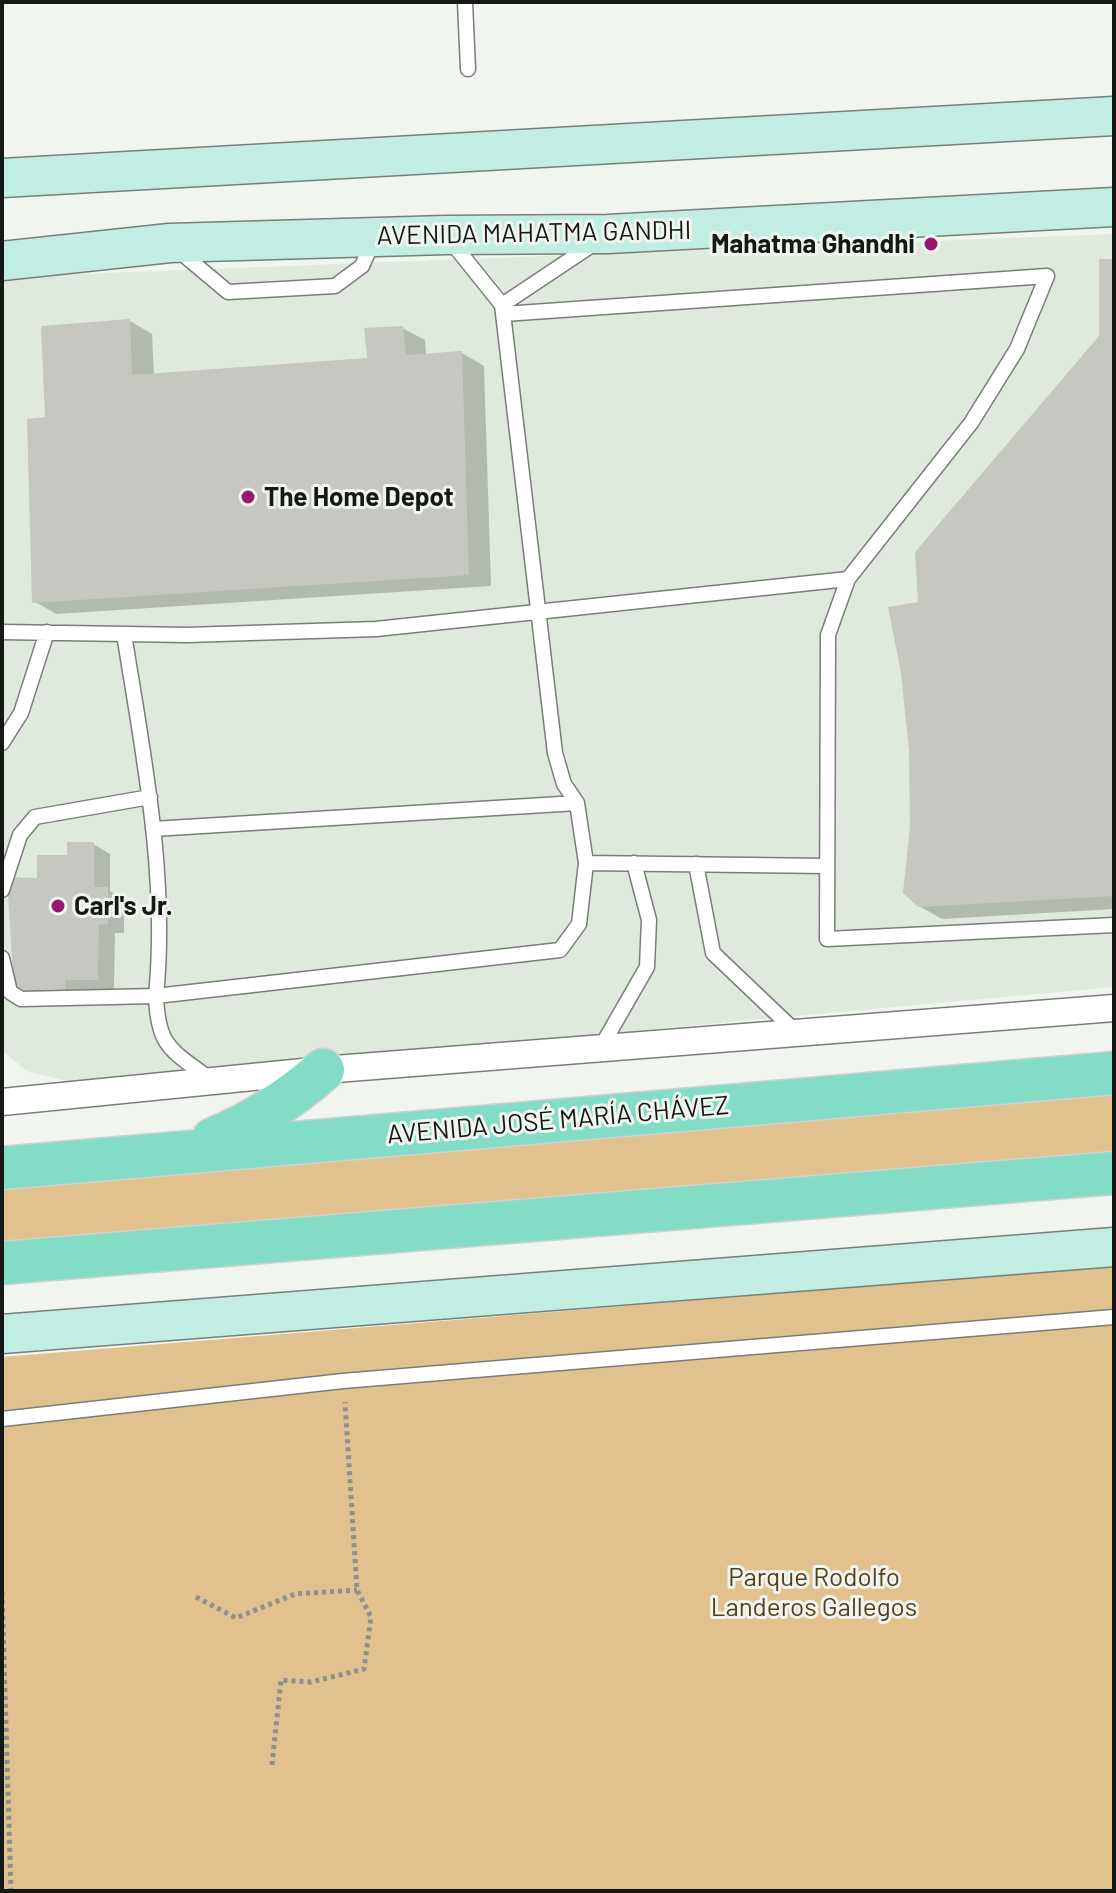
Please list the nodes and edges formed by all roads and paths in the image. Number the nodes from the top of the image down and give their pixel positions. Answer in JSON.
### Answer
{"nodes":[{"id":1,"x":465,"y":2,"type":"edge"},
{"id":2,"x":468,"y":69,"type":"dead end"},
{"id":3,"x":1114,"y":116,"type":"edge"},
{"id":4,"x":2,"y":178,"type":"edge"},
{"id":5,"x":1114,"y":207,"type":"edge"},
{"id":6,"x":608,"y":234,"type":"junction"},
{"id":7,"x":446,"y":235,"type":"junction"},
{"id":8,"x":375,"y":237,"type":"junction"},
{"id":9,"x":170,"y":243,"type":"junction"},
{"id":10,"x":2,"y":261,"type":"edge"},
{"id":11,"x":503,"y":309,"type":"junction"},
{"id":12,"x":848,"y":579,"type":"junction"},
{"id":13,"x":539,"y":612,"type":"junction"},
{"id":14,"x":2,"y":632,"type":"edge"},
{"id":15,"x":47,"y":632,"type":"junction"},
{"id":16,"x":124,"y":634,"type":"junction"},
{"id":17,"x":2,"y":743,"type":"edge"},
{"id":18,"x":150,"y":797,"type":"junction"},
{"id":19,"x":577,"y":803,"type":"junction"},
{"id":20,"x":153,"y":829,"type":"junction"},
{"id":21,"x":586,"y":863,"type":"junction"},
{"id":22,"x":634,"y":863,"type":"junction"},
{"id":23,"x":696,"y":864,"type":"junction"},
{"id":24,"x":827,"y":866,"type":"junction"},
{"id":25,"x":2,"y":890,"type":"edge"},
{"id":26,"x":1114,"y":925,"type":"edge"},
{"id":27,"x":2,"y":958,"type":"edge"},
{"id":28,"x":156,"y":996,"type":"junction"},
{"id":29,"x":1114,"y":1008,"type":"edge"},
{"id":30,"x":796,"y":1032,"type":"junction"},
{"id":31,"x":601,"y":1047,"type":"junction"},
{"id":32,"x":323,"y":1070,"type":"junction"},
{"id":33,"x":1114,"y":1073,"type":"edge"},
{"id":34,"x":212,"y":1081,"type":"junction"},
{"id":35,"x":2,"y":1102,"type":"edge"},
{"id":36,"x":170,"y":1153,"type":"junction"},
{"id":37,"x":2,"y":1168,"type":"edge"},
{"id":38,"x":1114,"y":1173,"type":"edge"},
{"id":39,"x":1114,"y":1247,"type":"edge"},
{"id":40,"x":2,"y":1263,"type":"edge"},
{"id":41,"x":1114,"y":1317,"type":"edge"},
{"id":42,"x":2,"y":1334,"type":"edge"},
{"id":43,"x":343,"y":1381,"type":"junction"},
{"id":44,"x":2,"y":1419,"type":"edge"},
{"id":45,"x":357,"y":1590,"type":"junction"},
{"id":46,"x":2,"y":1592,"type":"edge"},
{"id":47,"x":196,"y":1597,"type":"dead end"},
{"id":48,"x":272,"y":1765,"type":"dead end"},
{"id":49,"x":11,"y":1891,"type":"edge"}],
"edges":[{"from":1,"to":2,"type":"lane"},
{"from":3,"to":4,"type":"main road"},
{"from":5,"to":6,"type":"main road","name":"AVENIDA MAHATMA GANDHI"},
{"from":6,"to":7,"type":"main road","name":"AVENIDA MAHATMA GANDHI"},
{"from":6,"to":11,"type":"lane"},
{"from":7,"to":8,"type":"main road","name":"AVENIDA MAHATMA GANDHI"},
{"from":7,"to":11,"type":"lane"},
{"from":8,"to":9,"type":"main road","name":"AVENIDA MAHATMA GANDHI"},
{"from":8,"to":9,"type":"lane"},
{"from":9,"to":10,"type":"main road","name":"AVENIDA MAHATMA GANDHI"},
{"from":11,"to":12,"type":"lane"},
{"from":11,"to":13,"type":"lane"},
{"from":12,"to":13,"type":"lane"},
{"from":12,"to":24,"type":"lane"},
{"from":13,"to":16,"type":"lane"},
{"from":13,"to":19,"type":"lane"},
{"from":14,"to":15,"type":"lane"},
{"from":15,"to":16,"type":"lane"},
{"from":15,"to":17,"type":"lane"},
{"from":16,"to":18,"type":"lane"},
{"from":18,"to":20,"type":"lane"},
{"from":18,"to":25,"type":"lane"},
{"from":19,"to":20,"type":"lane"},
{"from":19,"to":21,"type":"lane"},
{"from":20,"to":28,"type":"lane"},
{"from":21,"to":22,"type":"lane"},
{"from":21,"to":28,"type":"lane"},
{"from":22,"to":23,"type":"lane"},
{"from":22,"to":31,"type":"lane"},
{"from":23,"to":24,"type":"lane"},
{"from":23,"to":30,"type":"lane"},
{"from":24,"to":26,"type":"lane"},
{"from":27,"to":28,"type":"lane"},
{"from":28,"to":34,"type":"lane"},
{"from":29,"to":30,"type":"street"},
{"from":30,"to":31,"type":"street"},
{"from":31,"to":32,"type":"street"},
{"from":32,"to":34,"type":"street"},
{"from":32,"to":36,"type":"main road"},
{"from":33,"to":36,"type":"main road","name":"AVENIDA JOSÉ MARÍA CHÁVEZ"},
{"from":34,"to":35,"type":"street"},
{"from":36,"to":37,"type":"main road","name":"AVENIDA JOSÉ MARÍA CHÁVEZ"},
{"from":38,"to":40,"type":"main road"},
{"from":39,"to":42,"type":"main road"},
{"from":41,"to":43,"type":"lane"},
{"from":43,"to":44,"type":"lane"},
{"from":43,"to":45,"type":"path"},
{"from":45,"to":47,"type":"path"},
{"from":45,"to":48,"type":"path"},
{"from":46,"to":49,"type":"path"}]}
